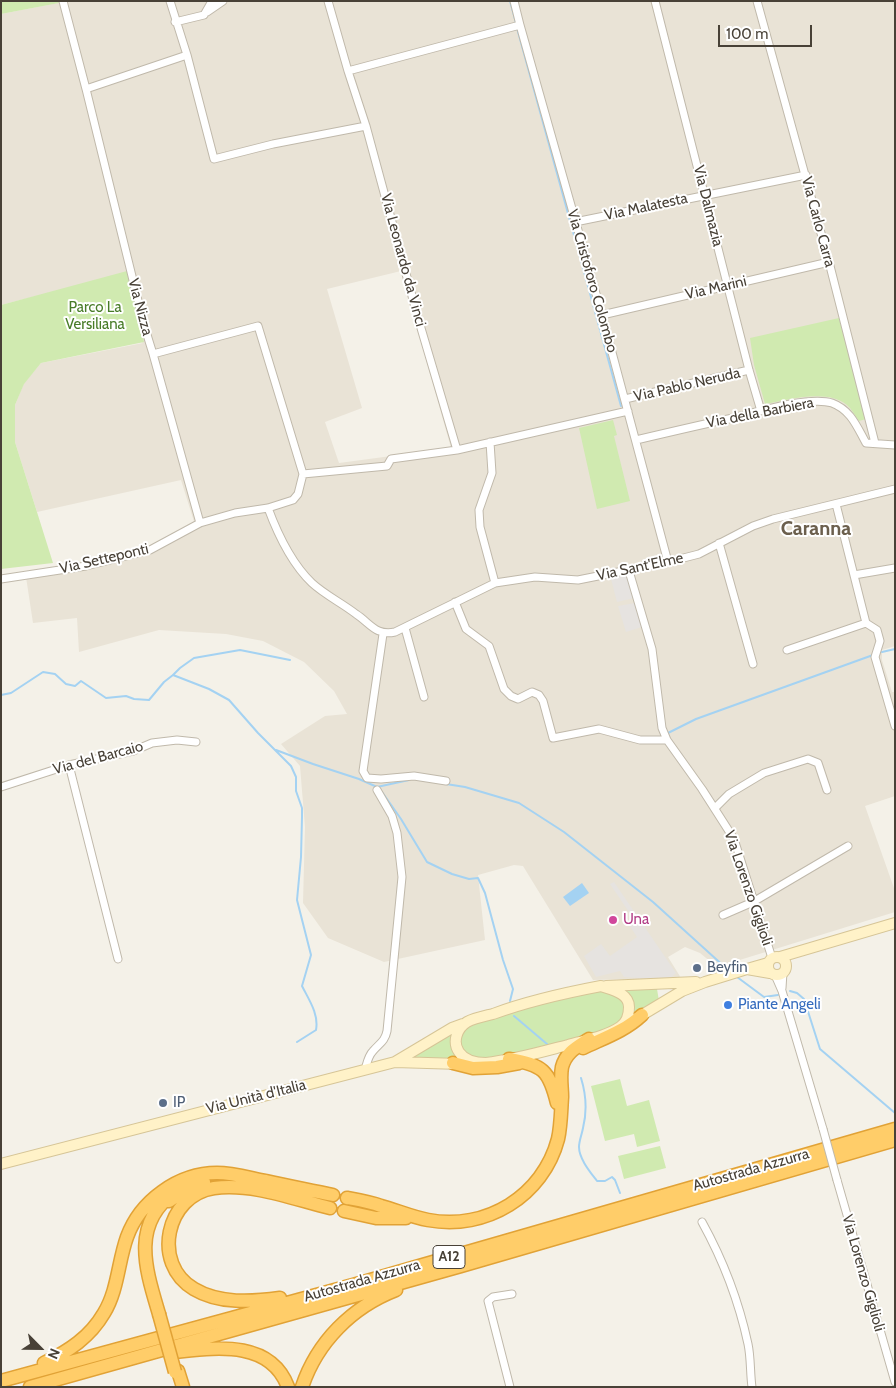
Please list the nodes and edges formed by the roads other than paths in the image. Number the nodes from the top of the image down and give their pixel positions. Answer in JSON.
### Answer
{"nodes":[{"id":1,"x":63,"y":1,"type":"edge"},
{"id":2,"x":170,"y":1,"type":"edge"},
{"id":3,"x":212,"y":1,"type":"edge"},
{"id":4,"x":223,"y":1,"type":"edge"},
{"id":5,"x":328,"y":1,"type":"edge"},
{"id":6,"x":514,"y":1,"type":"edge"},
{"id":7,"x":655,"y":1,"type":"edge"},
{"id":8,"x":757,"y":1,"type":"edge"},
{"id":9,"x":204,"y":15,"type":"junction"},
{"id":10,"x":176,"y":22,"type":"junction"},
{"id":11,"x":518,"y":26,"type":"junction"},
{"id":12,"x":187,"y":56,"type":"junction"},
{"id":13,"x":348,"y":71,"type":"junction"},
{"id":14,"x":86,"y":89,"type":"junction"},
{"id":15,"x":366,"y":126,"type":"junction"},
{"id":16,"x":806,"y":175,"type":"junction"},
{"id":17,"x":705,"y":194,"type":"junction"},
{"id":18,"x":575,"y":222,"type":"junction"},
{"id":19,"x":830,"y":262,"type":"junction"},
{"id":20,"x":728,"y":285,"type":"junction"},
{"id":21,"x":602,"y":315,"type":"junction"},
{"id":22,"x":153,"y":354,"type":"junction"},
{"id":23,"x":749,"y":370,"type":"junction"},
{"id":24,"x":625,"y":400,"type":"junction"},
{"id":25,"x":628,"y":411,"type":"junction"},
{"id":26,"x":761,"y":411,"type":"junction"},
{"id":27,"x":636,"y":440,"type":"junction"},
{"id":28,"x":490,"y":442,"type":"junction"},
{"id":29,"x":876,"y":444,"type":"junction"},
{"id":30,"x":895,"y":445,"type":"edge"},
{"id":31,"x":457,"y":450,"type":"junction"},
{"id":32,"x":303,"y":474,"type":"junction"},
{"id":33,"x":895,"y":489,"type":"edge"},
{"id":34,"x":836,"y":504,"type":"junction"},
{"id":35,"x":268,"y":508,"type":"junction"},
{"id":36,"x":200,"y":523,"type":"junction"},
{"id":37,"x":719,"y":543,"type":"junction"},
{"id":38,"x":668,"y":562,"type":"junction"},
{"id":39,"x":895,"y":568,"type":"edge"},
{"id":40,"x":629,"y":571,"type":"junction"},
{"id":41,"x":854,"y":575,"type":"junction"},
{"id":42,"x":1,"y":579,"type":"edge"},
{"id":43,"x":495,"y":583,"type":"junction"},
{"id":44,"x":455,"y":602,"type":"junction"},
{"id":45,"x":866,"y":623,"type":"junction"},
{"id":46,"x":404,"y":628,"type":"junction"},
{"id":47,"x":385,"y":634,"type":"junction"},
{"id":48,"x":787,"y":650,"type":"dead end"},
{"id":49,"x":753,"y":664,"type":"dead end"},
{"id":50,"x":424,"y":698,"type":"dead end"},
{"id":51,"x":895,"y":726,"type":"edge"},
{"id":52,"x":666,"y":740,"type":"junction"},
{"id":53,"x":196,"y":742,"type":"dead end"},
{"id":54,"x":69,"y":765,"type":"junction"},
{"id":55,"x":446,"y":781,"type":"dead end"},
{"id":56,"x":1,"y":787,"type":"edge"},
{"id":57,"x":377,"y":790,"type":"dead end"},
{"id":58,"x":827,"y":790,"type":"dead end"},
{"id":59,"x":715,"y":808,"type":"junction"},
{"id":60,"x":848,"y":846,"type":"dead end"},
{"id":61,"x":753,"y":902,"type":"junction"},
{"id":62,"x":723,"y":915,"type":"dead end"},
{"id":63,"x":895,"y":923,"type":"edge"},
{"id":64,"x":118,"y":959,"type":"dead end"},
{"id":65,"x":776,"y":966,"type":"junction"},
{"id":66,"x":704,"y":982,"type":"junction"},
{"id":67,"x":601,"y":986,"type":"junction"},
{"id":68,"x":642,"y":1015,"type":"junction"},
{"id":69,"x":466,"y":1023,"type":"junction"},
{"id":70,"x":621,"y":1027,"type":"junction"},
{"id":71,"x":589,"y":1039,"type":"junction"},
{"id":72,"x":509,"y":1059,"type":"junction"},
{"id":73,"x":394,"y":1062,"type":"junction"},
{"id":74,"x":525,"y":1062,"type":"junction"},
{"id":75,"x":475,"y":1063,"type":"junction"},
{"id":76,"x":453,"y":1064,"type":"junction"},
{"id":77,"x":365,"y":1070,"type":"junction"},
{"id":78,"x":560,"y":1114,"type":"junction"},
{"id":79,"x":895,"y":1129,"type":"edge"},
{"id":80,"x":895,"y":1140,"type":"edge"},
{"id":81,"x":1,"y":1164,"type":"edge"},
{"id":82,"x":244,"y":1182,"type":"junction"},
{"id":83,"x":333,"y":1195,"type":"dead end"},
{"id":84,"x":346,"y":1204,"type":"dead end"},
{"id":85,"x":330,"y":1208,"type":"dead end"},
{"id":86,"x":702,"y":1222,"type":"dead end"},
{"id":87,"x":461,"y":1266,"type":"junction"},
{"id":88,"x":354,"y":1285,"type":"junction"},
{"id":89,"x":512,"y":1294,"type":"dead end"},
{"id":90,"x":134,"y":1357,"type":"junction"},
{"id":91,"x":6,"y":1379,"type":"edge"},
{"id":92,"x":895,"y":1382,"type":"edge"},
{"id":93,"x":30,"y":1387,"type":"edge"},
{"id":94,"x":182,"y":1387,"type":"edge"},
{"id":95,"x":288,"y":1387,"type":"edge"},
{"id":96,"x":302,"y":1387,"type":"edge"},
{"id":97,"x":510,"y":1387,"type":"edge"},
{"id":98,"x":752,"y":1387,"type":"edge"}],
"edges":[{"from":1,"to":14,"type":"street","name":"Via Nizza"},
{"from":2,"to":10,"type":"street"},
{"from":3,"to":9,"type":"street"},
{"from":4,"to":9,"type":"street"},
{"from":5,"to":13,"type":"street","name":"Via Leonardo da Vinci"},
{"from":6,"to":11,"type":"street","name":"Via Cristoforo Colombo"},
{"from":7,"to":17,"type":"street","name":"Via Dalmazia"},
{"from":8,"to":16,"type":"street","name":"Via Carlo Carra"},
{"from":9,"to":10,"type":"street"},
{"from":10,"to":12,"type":"street"},
{"from":11,"to":13,"type":"street"},
{"from":11,"to":18,"type":"street","name":"Via Cristoforo Colombo"},
{"from":12,"to":14,"type":"street"},
{"from":12,"to":15,"type":"street"},
{"from":13,"to":15,"type":"street","name":"Via Leonardo da Vinci"},
{"from":14,"to":22,"type":"street","name":"Via Nizza"},
{"from":15,"to":31,"type":"street","name":"Via Leonardo da Vinci"},
{"from":16,"to":17,"type":"street","name":"Via Malatesta"},
{"from":16,"to":19,"type":"street","name":"Via Carlo Carra"},
{"from":17,"to":18,"type":"street","name":"Via Malatesta"},
{"from":17,"to":20,"type":"street","name":"Via Dalmazia"},
{"from":18,"to":21,"type":"street","name":"Via Cristoforo Colombo"},
{"from":19,"to":20,"type":"street","name":"Via Marini"},
{"from":19,"to":29,"type":"street","name":"Via Carlo Carra"},
{"from":20,"to":21,"type":"street","name":"Via Marini"},
{"from":20,"to":23,"type":"street","name":"Via Dalmazia"},
{"from":21,"to":24,"type":"street","name":"Via Cristoforo Colombo"},
{"from":22,"to":32,"type":"street"},
{"from":22,"to":36,"type":"street","name":"Via Nizza"},
{"from":23,"to":24,"type":"street","name":"Via Pablo Neruda"},
{"from":23,"to":26,"type":"street","name":"Via Dalmazia"},
{"from":24,"to":25,"type":"street","name":"Via Cristoforo Colombo"},
{"from":25,"to":27,"type":"street","name":"Via Cristoforo Colombo"},
{"from":25,"to":28,"type":"street"},
{"from":26,"to":27,"type":"street","name":"Via della Barbiera"},
{"from":26,"to":29,"type":"street","name":"Via della Barbiera"},
{"from":27,"to":38,"type":"street","name":"Via Cristoforo Colombo"},
{"from":28,"to":31,"type":"street"},
{"from":28,"to":43,"type":"street"},
{"from":29,"to":30,"type":"street"},
{"from":31,"to":32,"type":"street"},
{"from":32,"to":35,"type":"street"},
{"from":33,"to":34,"type":"street","name":"Via Sant'Elme"},
{"from":34,"to":37,"type":"street","name":"Via Sant'Elme"},
{"from":34,"to":41,"type":"street"},
{"from":35,"to":36,"type":"street"},
{"from":35,"to":47,"type":"street"},
{"from":36,"to":42,"type":"street","name":"Via Setteponti"},
{"from":37,"to":38,"type":"street","name":"Via Sant'Elme"},
{"from":37,"to":49,"type":"street"},
{"from":38,"to":40,"type":"street","name":"Via Sant'Elme"},
{"from":39,"to":41,"type":"street"},
{"from":40,"to":43,"type":"street","name":"Via Sant'Elme"},
{"from":40,"to":52,"type":"street","name":"Via Lorenzo Giglioli"},
{"from":41,"to":45,"type":"street"},
{"from":43,"to":44,"type":"street","name":"Via Sant'Elme"},
{"from":44,"to":46,"type":"street","name":"Via Sant'Elme"},
{"from":44,"to":52,"type":"street"},
{"from":45,"to":48,"type":"street"},
{"from":45,"to":51,"type":"street"},
{"from":46,"to":47,"type":"street","name":"Via Sant'Elme"},
{"from":46,"to":50,"type":"street"},
{"from":47,"to":55,"type":"street"},
{"from":52,"to":59,"type":"street","name":"Via Lorenzo Giglioli"},
{"from":53,"to":54,"type":"street","name":"Via del Barcaio"},
{"from":54,"to":56,"type":"street","name":"Via del Barcaio"},
{"from":54,"to":64,"type":"street"},
{"from":57,"to":77,"type":"street"},
{"from":58,"to":59,"type":"street"},
{"from":59,"to":61,"type":"street","name":"Via Lorenzo Giglioli"},
{"from":60,"to":61,"type":"street"},
{"from":61,"to":62,"type":"street"},
{"from":61,"to":65,"type":"street","name":"Via Lorenzo Giglioli"},
{"from":63,"to":65,"type":"main road"},
{"from":65,"to":66,"type":"main road"},
{"from":65,"to":92,"type":"street","name":"Via Lorenzo Giglioli","bridge":true},
{"from":66,"to":67,"type":"main road","name":"Via Unità d'Italia"},
{"from":66,"to":68,"type":"main road","name":"Via Unità d'Italia"},
{"from":67,"to":69,"type":"main road","name":"Via Unità d'Italia"},
{"from":67,"to":70,"type":"main road"},
{"from":68,"to":70,"type":"main road","name":"Via Unità d'Italia"},
{"from":68,"to":78,"type":"highway"},
{"from":69,"to":73,"type":"main road","name":"Via Unità d'Italia"},
{"from":69,"to":75,"type":"main road"},
{"from":70,"to":71,"type":"main road","name":"Via Unità d'Italia"},
{"from":71,"to":72,"type":"main road","name":"Via Unità d'Italia"},
{"from":71,"to":78,"type":"highway"},
{"from":72,"to":74,"type":"highway"},
{"from":72,"to":75,"type":"main road","name":"Via Unità d'Italia"},
{"from":73,"to":76,"type":"main road","name":"Via Unità d'Italia"},
{"from":73,"to":77,"type":"main road","name":"Via Unità d'Italia"},
{"from":74,"to":76,"type":"highway"},
{"from":74,"to":78,"type":"highway"},
{"from":75,"to":76,"type":"main road","name":"Via Unità d'Italia"},
{"from":77,"to":81,"type":"main road","name":"Via Unità d'Italia"},
{"from":78,"to":84,"type":"highway"},
{"from":79,"to":88,"type":"highway","name":"Autostrada Azzurra","number":"A12"},
{"from":80,"to":87,"type":"highway","name":"Autostrada Azzurra","number":"A12"},
{"from":82,"to":83,"type":"highway"},
{"from":82,"to":85,"type":"highway"},
{"from":82,"to":88,"type":"highway"},
{"from":82,"to":91,"type":"highway"},
{"from":82,"to":94,"type":"highway","bridge":true},
{"from":86,"to":98,"type":"street"},
{"from":87,"to":90,"type":"highway","name":"Autostrada Azzurra","number":"A12"},
{"from":87,"to":96,"type":"highway"},
{"from":88,"to":91,"type":"highway","name":"Autostrada Azzurra","number":"A12"},
{"from":89,"to":97,"type":"street"},
{"from":90,"to":93,"type":"highway","name":"Autostrada Azzurra","number":"A12"},
{"from":90,"to":95,"type":"highway"}]}
